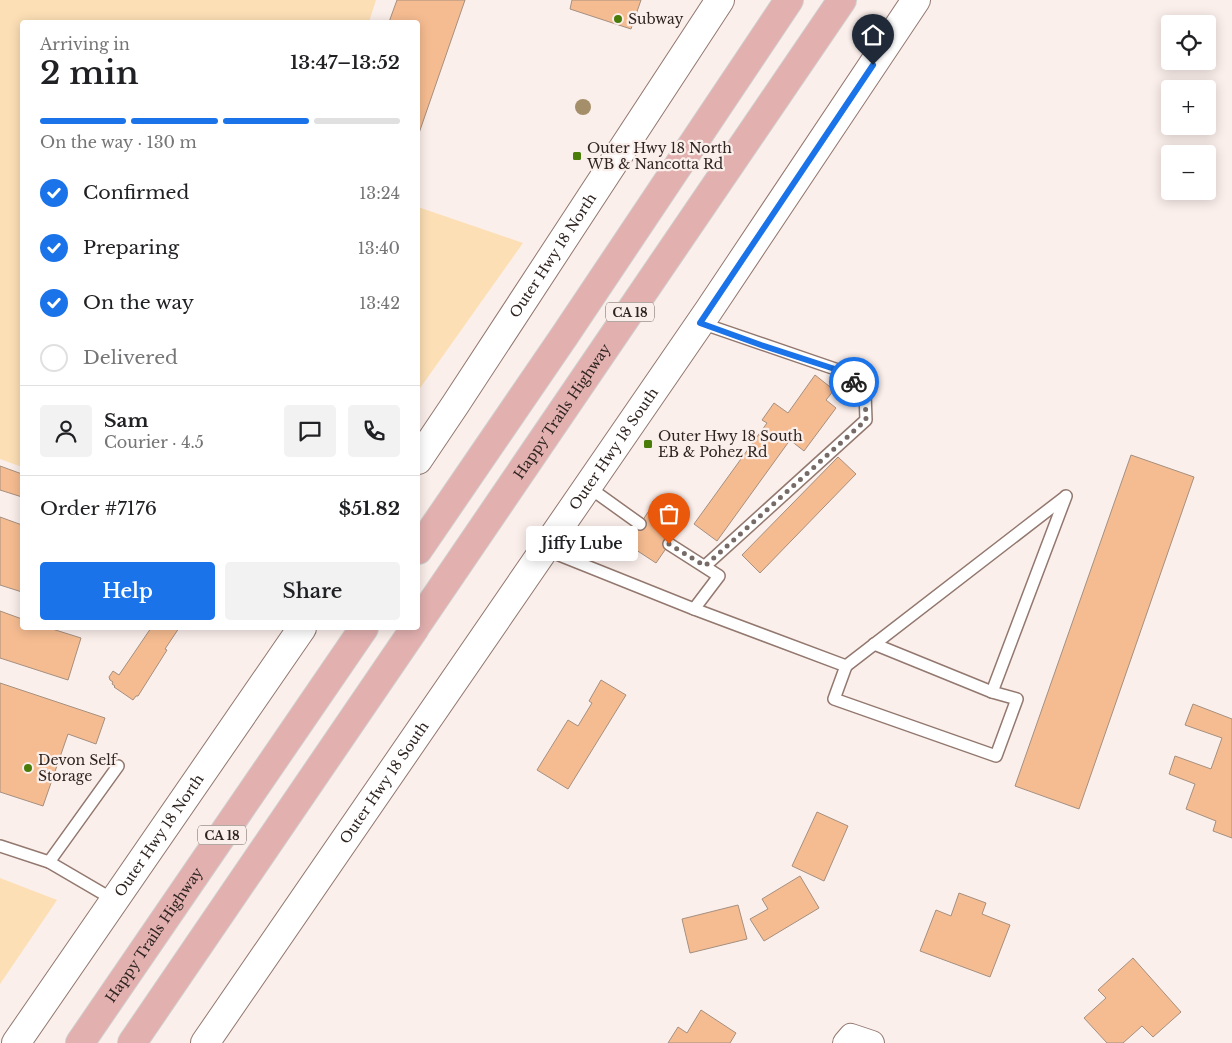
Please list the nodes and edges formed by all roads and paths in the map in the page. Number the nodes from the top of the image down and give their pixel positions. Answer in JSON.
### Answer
{"nodes":[{"id":1,"x":720,"y":0,"type":"edge"},
{"id":2,"x":789,"y":0,"type":"edge"},
{"id":3,"x":842,"y":0,"type":"edge"},
{"id":4,"x":916,"y":0,"type":"edge"},
{"id":5,"x":700,"y":323,"type":"junction"},
{"id":6,"x":420,"y":457,"type":"edge"},
{"id":7,"x":587,"y":486,"type":"junction"},
{"id":8,"x":640,"y":524,"type":"dead end"},
{"id":9,"x":669,"y":544,"type":"dead end"},
{"id":10,"x":420,"y":547,"type":"edge"},
{"id":11,"x":544,"y":549,"type":"junction"},
{"id":12,"x":705,"y":566,"type":"junction"},
{"id":13,"x":694,"y":609,"type":"junction"},
{"id":14,"x":420,"y":620,"type":"edge"},
{"id":15,"x":301,"y":630,"type":"edge"},
{"id":16,"x":363,"y":630,"type":"edge"},
{"id":17,"x":414,"y":630,"type":"edge"},
{"id":18,"x":874,"y":644,"type":"junction"},
{"id":19,"x":846,"y":666,"type":"junction"},
{"id":20,"x":992,"y":692,"type":"junction"},
{"id":21,"x":118,"y":766,"type":"dead end"},
{"id":22,"x":0,"y":846,"type":"edge"},
{"id":23,"x":49,"y":862,"type":"junction"},
{"id":24,"x":114,"y":900,"type":"junction"},
{"id":25,"x":16,"y":1043,"type":"edge"},
{"id":26,"x":80,"y":1043,"type":"edge"},
{"id":27,"x":132,"y":1043,"type":"edge"},
{"id":28,"x":204,"y":1043,"type":"edge"},
{"id":29,"x":845,"y":1043,"type":"edge"},
{"id":30,"x":872,"y":1043,"type":"edge"}],
"edges":[{"from":1,"to":6,"type":"street","name":"Outer Hwy 18 North"},
{"from":2,"to":10,"type":"main road","number":"CA 18"},
{"from":3,"to":14,"type":"main road","name":"Happy Trails Highway","number":"CA 18"},
{"from":4,"to":5,"type":"street","name":"Outer Hwy 18 South"},
{"from":5,"to":7,"type":"street","name":"Outer Hwy 18 South"},
{"from":5,"to":12,"type":"lane"},
{"from":7,"to":8,"type":"lane"},
{"from":7,"to":11,"type":"street","name":"Outer Hwy 18 South"},
{"from":9,"to":12,"type":"lane"},
{"from":11,"to":13,"type":"lane"},
{"from":11,"to":28,"type":"street","name":"Outer Hwy 18 South"},
{"from":12,"to":13,"type":"lane"},
{"from":13,"to":19,"type":"lane"},
{"from":15,"to":24,"type":"street","name":"Outer Hwy 18 North"},
{"from":16,"to":26,"type":"main road","name":"Happy Trails Highway","number":"CA 18"},
{"from":17,"to":27,"type":"main road","number":"CA 18"},
{"from":18,"to":19,"type":"lane"},
{"from":18,"to":20,"type":"lane"},
{"from":18,"to":20,"type":"lane"},
{"from":19,"to":20,"type":"lane"},
{"from":21,"to":23,"type":"lane"},
{"from":22,"to":23,"type":"lane"},
{"from":23,"to":24,"type":"lane"},
{"from":24,"to":25,"type":"street","name":"Outer Hwy 18 North"},
{"from":29,"to":30,"type":"street"}]}
